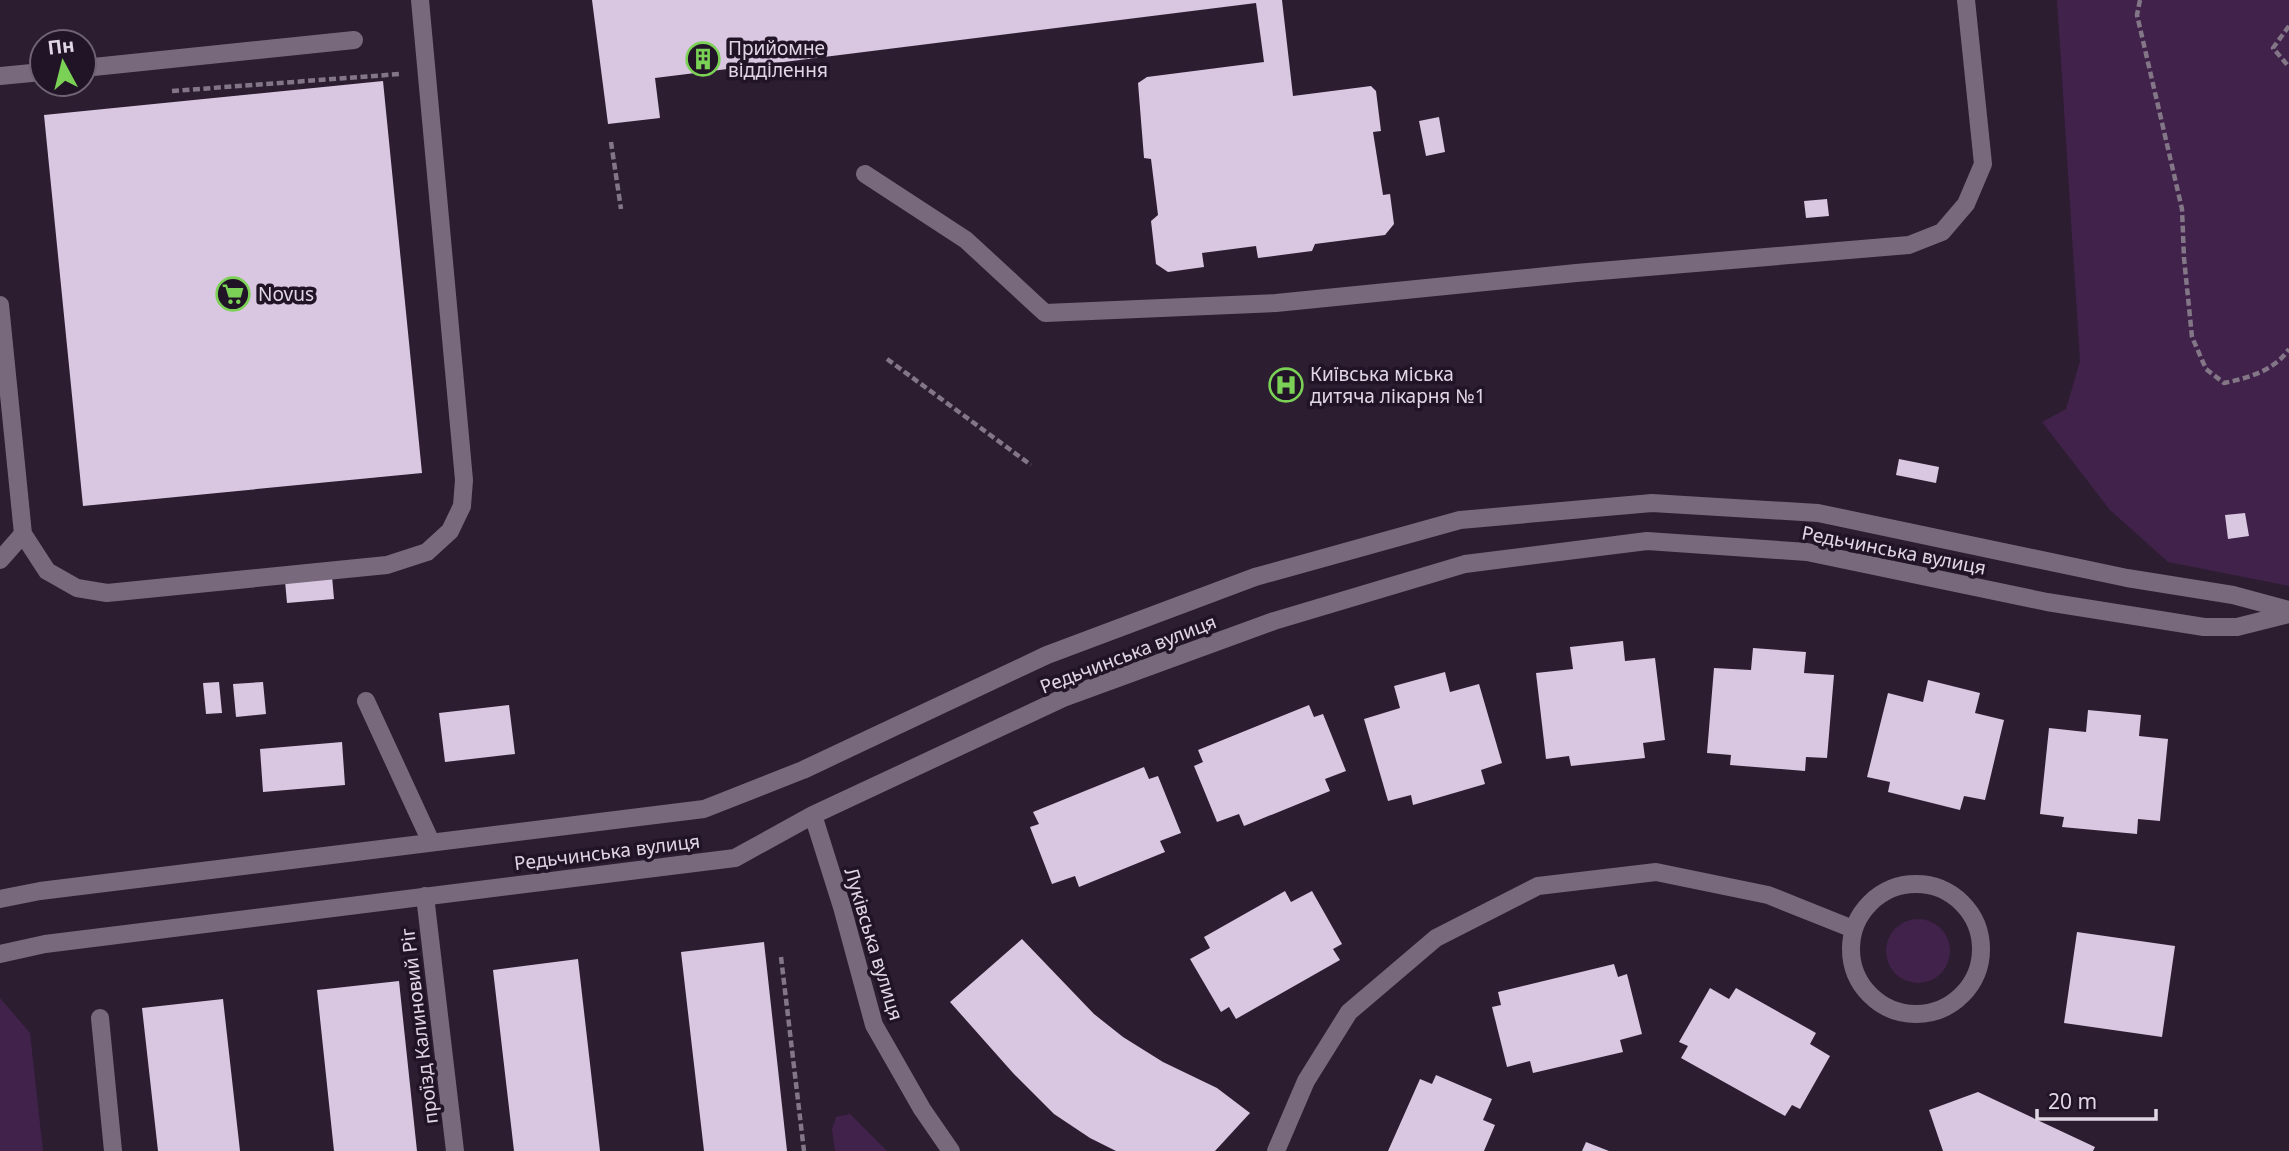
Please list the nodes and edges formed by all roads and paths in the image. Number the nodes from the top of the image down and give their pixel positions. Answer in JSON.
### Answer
{"nodes":[{"id":1,"x":420,"y":0,"type":"edge"},
{"id":2,"x":1966,"y":0,"type":"edge"},
{"id":3,"x":2140,"y":0,"type":"edge"},
{"id":4,"x":2289,"y":26,"type":"edge"},
{"id":5,"x":354,"y":40,"type":"dead end"},
{"id":6,"x":98,"y":67,"type":"edge"},
{"id":7,"x":2289,"y":67,"type":"edge"},
{"id":8,"x":28,"y":73,"type":"edge"},
{"id":9,"x":0,"y":76,"type":"edge"},
{"id":10,"x":611,"y":142,"type":"dead end"},
{"id":11,"x":865,"y":174,"type":"dead end"},
{"id":12,"x":621,"y":209,"type":"dead end"},
{"id":13,"x":0,"y":305,"type":"edge"},
{"id":14,"x":2289,"y":349,"type":"edge"},
{"id":15,"x":887,"y":359,"type":"dead end"},
{"id":16,"x":1031,"y":465,"type":"dead end"},
{"id":17,"x":23,"y":534,"type":"junction"},
{"id":18,"x":0,"y":560,"type":"edge"},
{"id":19,"x":2289,"y":612,"type":"edge"},
{"id":20,"x":366,"y":701,"type":"dead end"},
{"id":21,"x":813,"y":816,"type":"junction"},
{"id":22,"x":431,"y":842,"type":"junction"},
{"id":23,"x":425,"y":896,"type":"junction"},
{"id":24,"x":0,"y":899,"type":"edge"},
{"id":25,"x":1853,"y":929,"type":"junction"},
{"id":26,"x":0,"y":954,"type":"edge"},
{"id":27,"x":781,"y":957,"type":"dead end"},
{"id":28,"x":100,"y":1018,"type":"dead end"},
{"id":29,"x":113,"y":1151,"type":"edge"},
{"id":30,"x":455,"y":1151,"type":"edge"},
{"id":31,"x":804,"y":1151,"type":"edge"},
{"id":32,"x":951,"y":1151,"type":"edge"},
{"id":33,"x":1276,"y":1151,"type":"edge"}],
"edges":[{"from":1,"to":17,"type":"street"},
{"from":2,"to":11,"type":"street"},
{"from":3,"to":14,"type":"path"},
{"from":4,"to":7,"type":"path"},
{"from":5,"to":6,"type":"street"},
{"from":8,"to":9,"type":"street"},
{"from":10,"to":12,"type":"path"},
{"from":13,"to":17,"type":"street"},
{"from":15,"to":16,"type":"path"},
{"from":17,"to":18,"type":"street"},
{"from":19,"to":21,"type":"street","name":"Редьчинська вулиця"},
{"from":19,"to":22,"type":"street","name":"Редьчинська вулиця"},
{"from":20,"to":22,"type":"street"},
{"from":21,"to":23,"type":"street","name":"Редьчинська вулиця"},
{"from":21,"to":32,"type":"street","name":"Луківська вулиця"},
{"from":22,"to":24,"type":"street","name":"Редьчинська вулиця"},
{"from":23,"to":26,"type":"street","name":"Редьчинська вулиця"},
{"from":23,"to":30,"type":"street","name":"проїзд Калиновий Ріг"},
{"from":25,"to":25,"type":"street"},
{"from":25,"to":33,"type":"street"},
{"from":27,"to":31,"type":"path"},
{"from":28,"to":29,"type":"street"}]}
